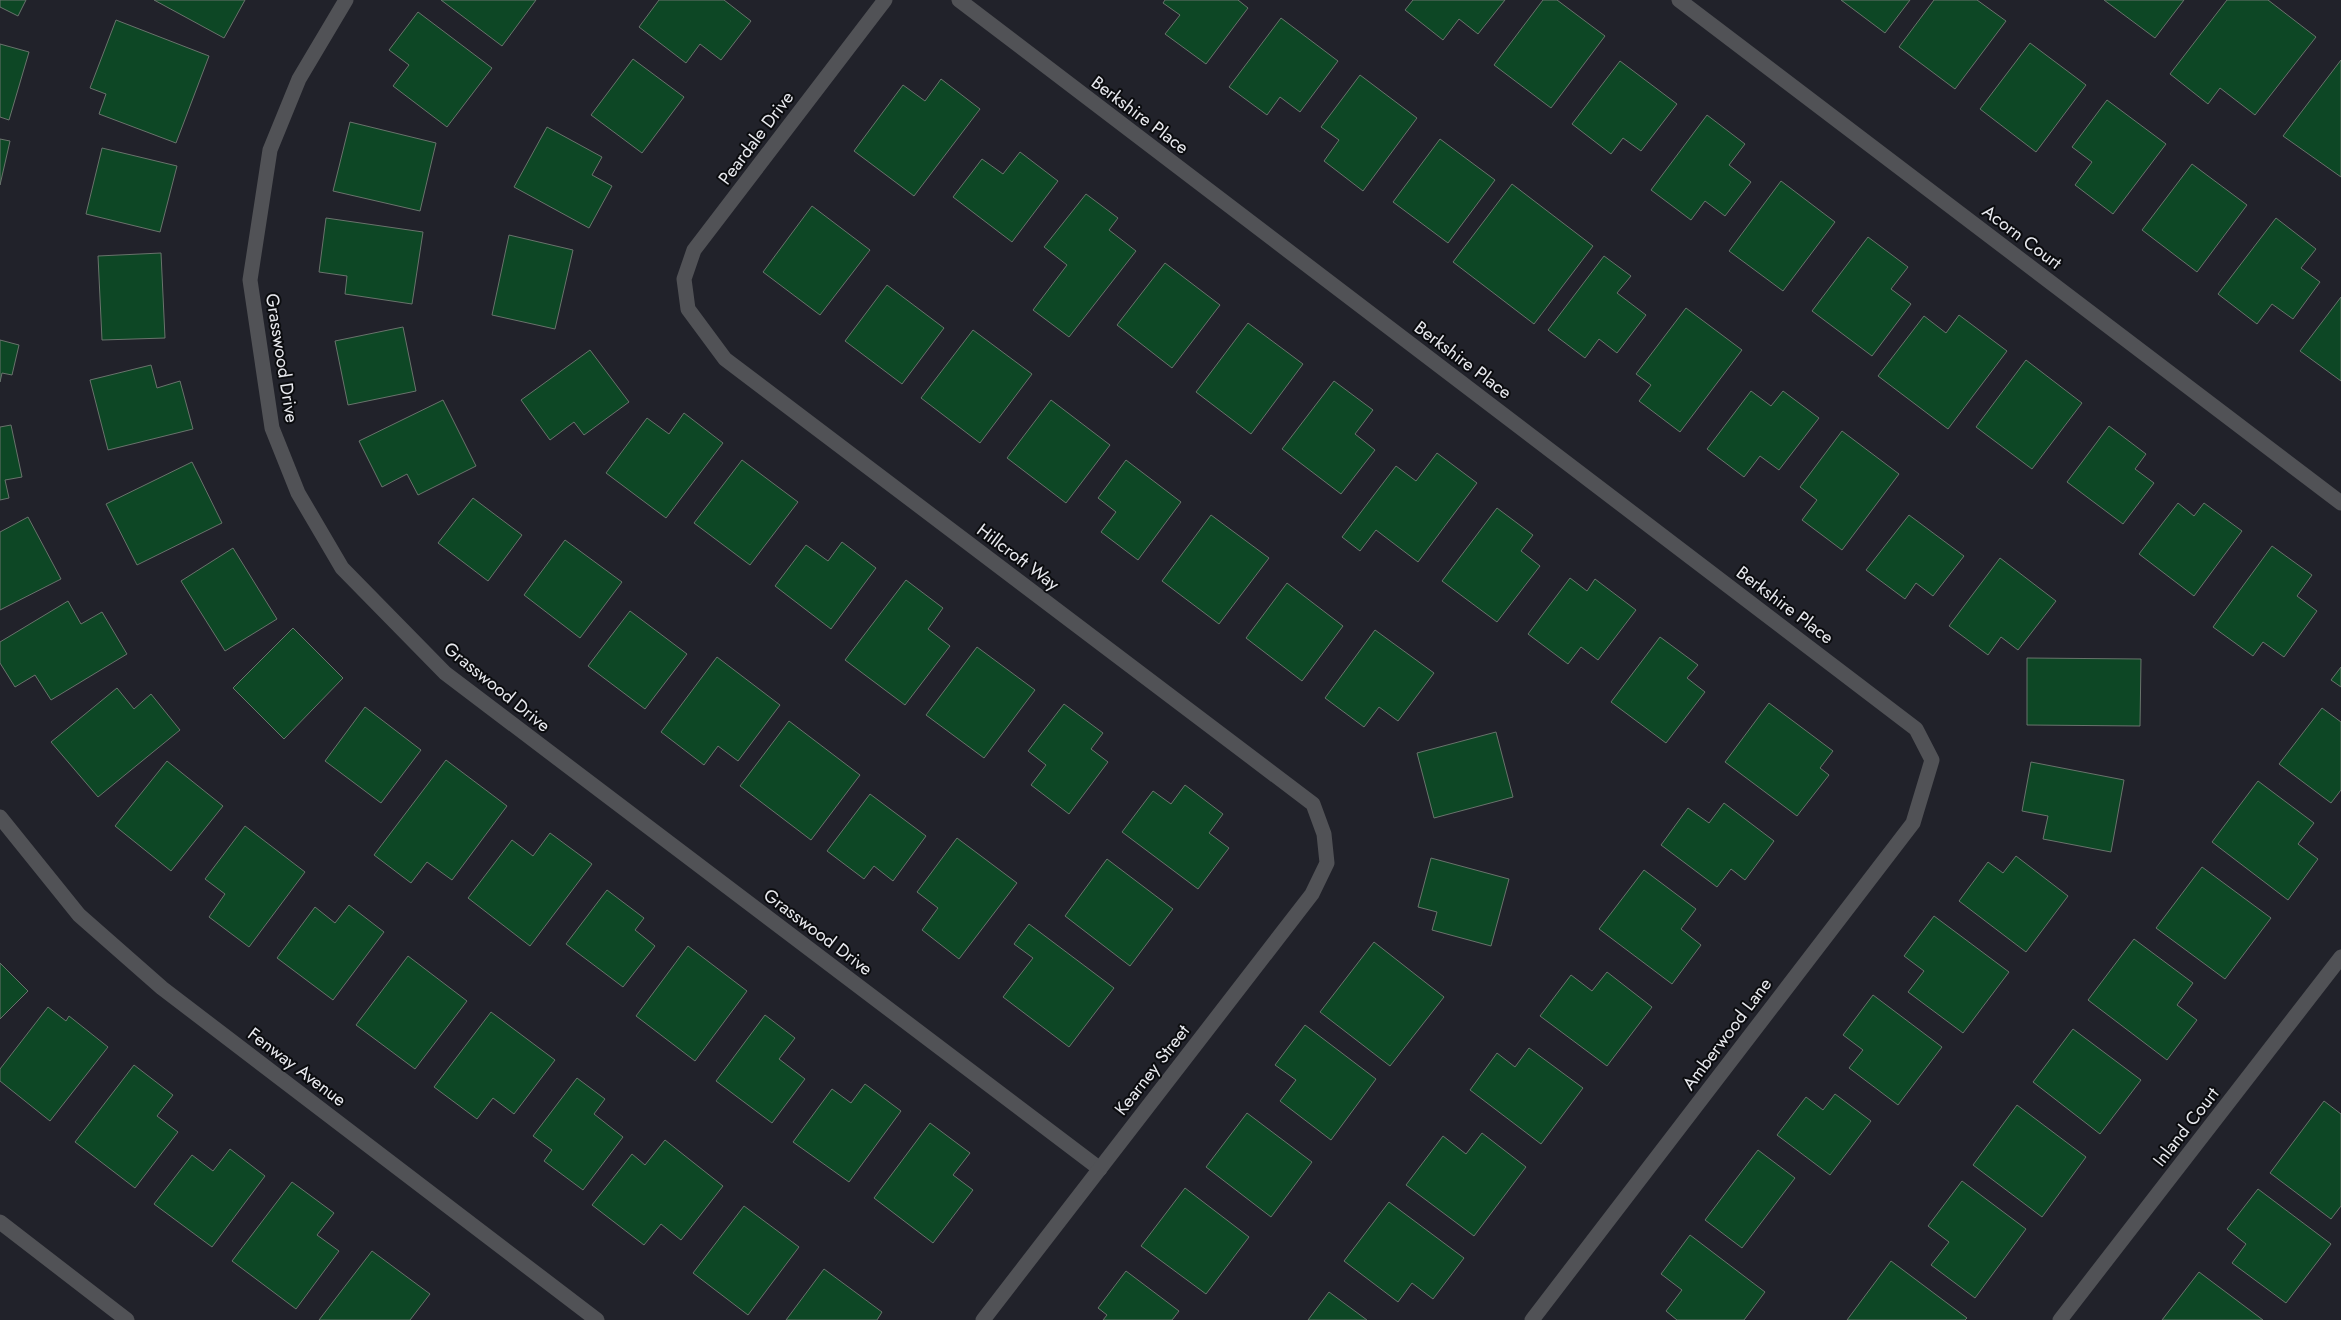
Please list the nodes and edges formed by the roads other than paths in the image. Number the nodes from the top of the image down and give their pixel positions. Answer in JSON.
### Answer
{"nodes":[{"id":1,"x":346,"y":0,"type":"edge"},
{"id":2,"x":885,"y":0,"type":"edge"},
{"id":3,"x":959,"y":0,"type":"edge"},
{"id":4,"x":1679,"y":0,"type":"edge"},
{"id":5,"x":688,"y":309,"type":"joint"},
{"id":6,"x":2341,"y":504,"type":"edge"},
{"id":7,"x":1932,"y":760,"type":"joint"},
{"id":8,"x":0,"y":817,"type":"edge"},
{"id":9,"x":1324,"y":834,"type":"joint"},
{"id":10,"x":2341,"y":957,"type":"edge"},
{"id":11,"x":1100,"y":1168,"type":"junction"},
{"id":12,"x":0,"y":1222,"type":"edge"},
{"id":13,"x":127,"y":1320,"type":"edge"},
{"id":14,"x":596,"y":1320,"type":"edge"},
{"id":15,"x":983,"y":1320,"type":"edge"},
{"id":16,"x":1532,"y":1320,"type":"edge"},
{"id":17,"x":2060,"y":1320,"type":"edge"}],
"edges":[{"from":1,"to":11,"type":"street","name":"Grasswood Drive"},
{"from":2,"to":5,"type":"street","name":"Peardale Drive"},
{"from":3,"to":7,"type":"street","name":"Berkshire Place"},
{"from":4,"to":6,"type":"street","name":"Acorn Court"},
{"from":5,"to":9,"type":"street","name":"Hillcroft Way"},
{"from":7,"to":16,"type":"street","name":"Amberwood Lane"},
{"from":8,"to":14,"type":"street","name":"Fenway Avenue"},
{"from":9,"to":11,"type":"street","name":"Kearney Street"},
{"from":10,"to":17,"type":"street","name":"Inland Court"},
{"from":11,"to":15,"type":"street","name":"Kearney Street"},
{"from":12,"to":13,"type":"street"}]}
